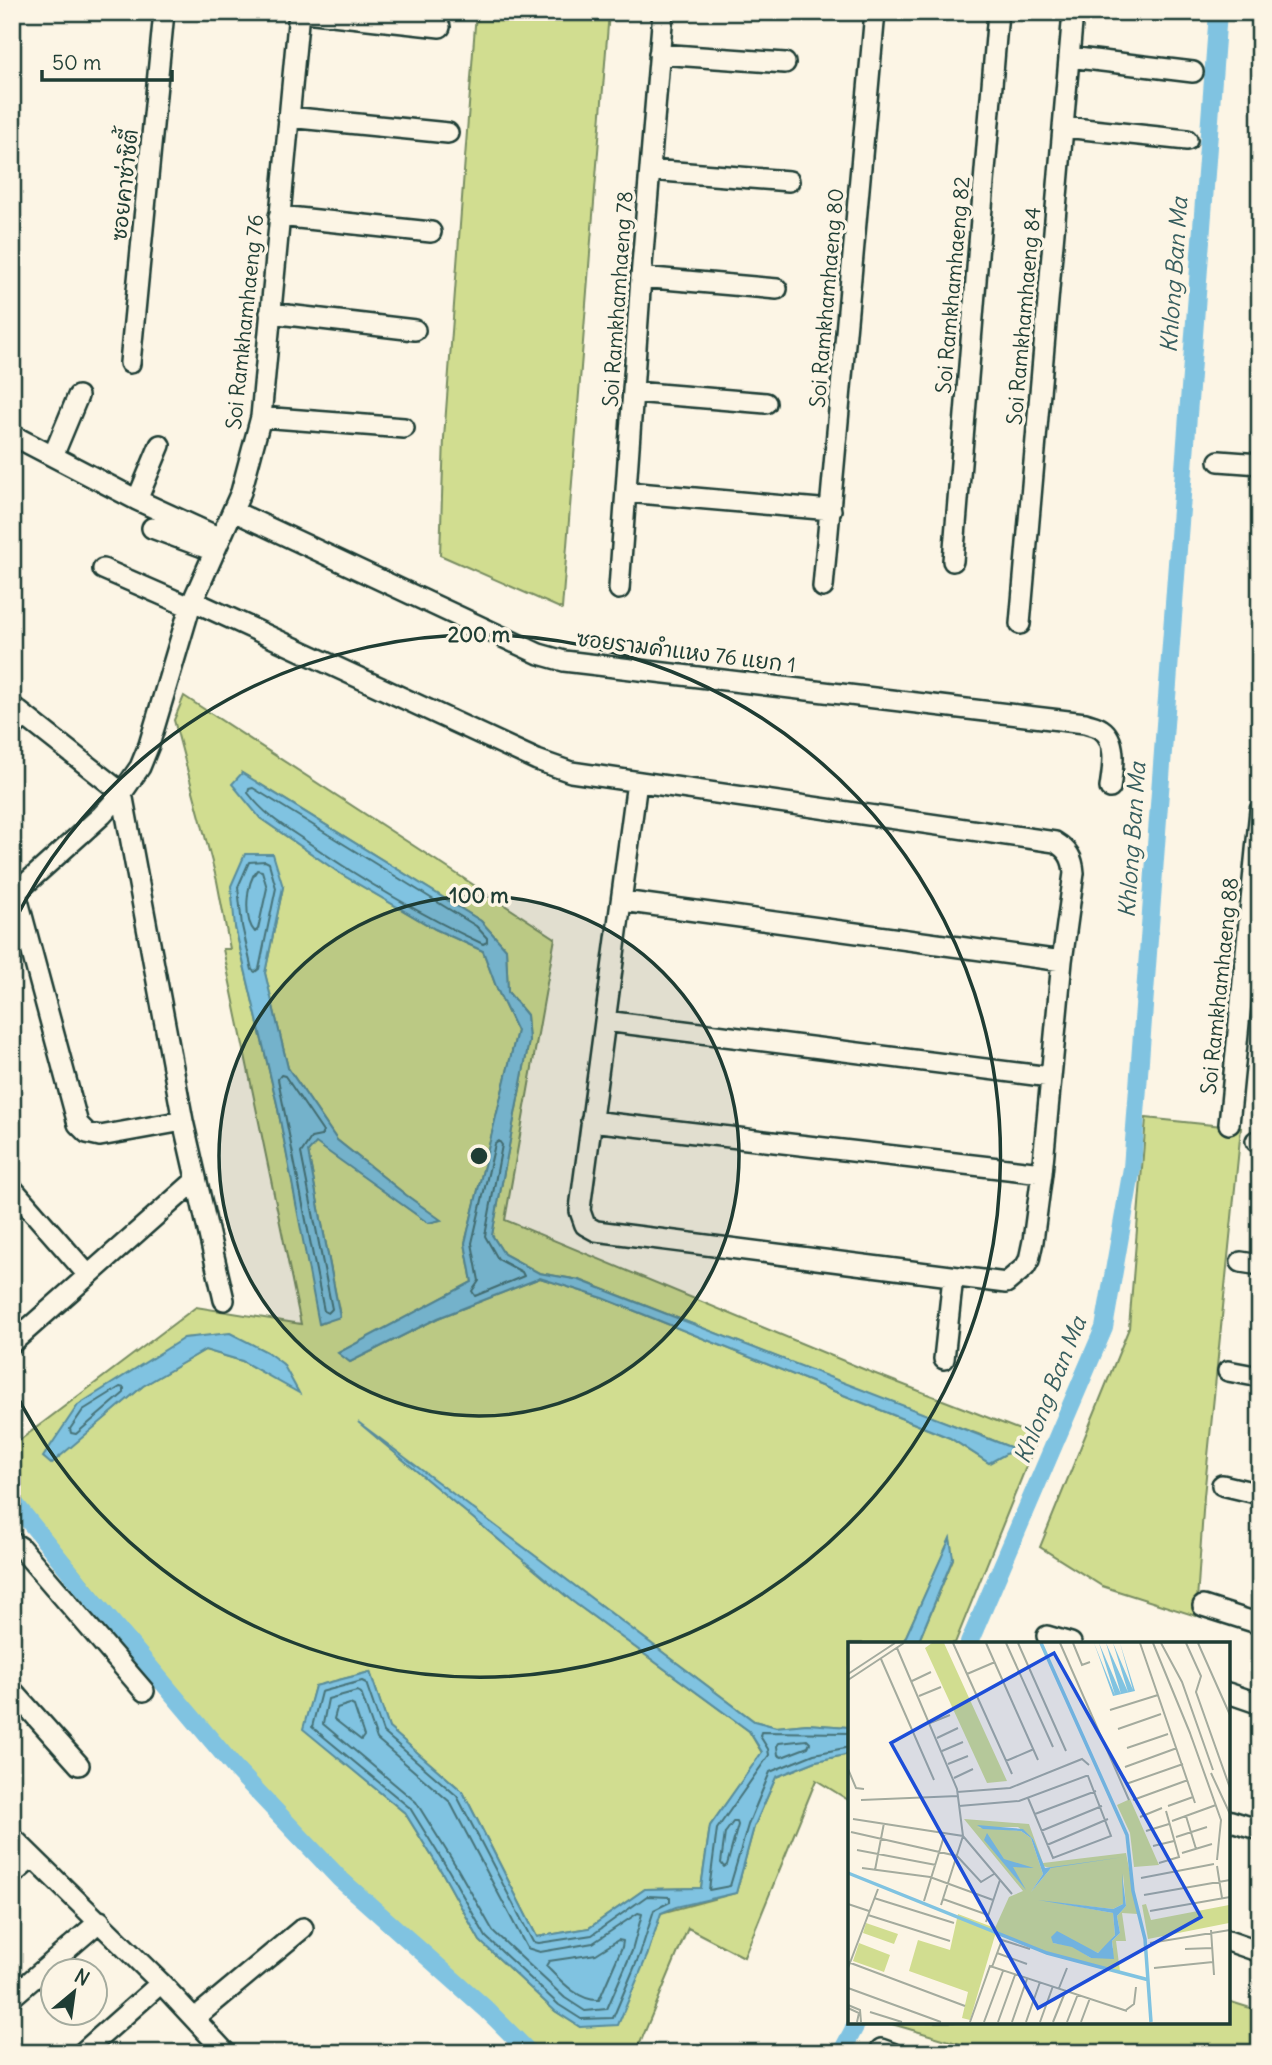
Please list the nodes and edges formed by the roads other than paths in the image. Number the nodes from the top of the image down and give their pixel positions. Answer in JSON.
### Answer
{"nodes":[{"id":1,"x":164,"y":12,"type":"edge"},
{"id":2,"x":299,"y":12,"type":"edge"},
{"id":3,"x":305,"y":12,"type":"edge"},
{"id":4,"x":663,"y":12,"type":"edge"},
{"id":5,"x":875,"y":12,"type":"edge"},
{"id":6,"x":998,"y":12,"type":"edge"},
{"id":7,"x":1073,"y":12,"type":"edge"},
{"id":8,"x":440,"y":27,"type":"dead end"},
{"id":9,"x":659,"y":54,"type":"junction"},
{"id":10,"x":1069,"y":57,"type":"junction"},
{"id":11,"x":785,"y":63,"type":"dead end"},
{"id":12,"x":1193,"y":72,"type":"dead end"},
{"id":13,"x":288,"y":117,"type":"junction"},
{"id":14,"x":1063,"y":127,"type":"junction"},
{"id":15,"x":448,"y":133,"type":"dead end"},
{"id":16,"x":1187,"y":140,"type":"dead end"},
{"id":17,"x":650,"y":170,"type":"junction"},
{"id":18,"x":789,"y":181,"type":"dead end"},
{"id":19,"x":279,"y":216,"type":"junction"},
{"id":20,"x":431,"y":232,"type":"dead end"},
{"id":21,"x":641,"y":277,"type":"junction"},
{"id":22,"x":778,"y":289,"type":"dead end"},
{"id":23,"x":270,"y":313,"type":"junction"},
{"id":24,"x":415,"y":330,"type":"dead end"},
{"id":25,"x":130,"y":363,"type":"dead end"},
{"id":26,"x":634,"y":392,"type":"junction"},
{"id":27,"x":78,"y":396,"type":"dead end"},
{"id":28,"x":766,"y":403,"type":"dead end"},
{"id":29,"x":261,"y":417,"type":"junction"},
{"id":30,"x":404,"y":428,"type":"dead end"},
{"id":31,"x":12,"y":435,"type":"edge"},
{"id":32,"x":160,"y":445,"type":"dead end"},
{"id":33,"x":53,"y":456,"type":"junction"},
{"id":34,"x":1219,"y":461,"type":"dead end"},
{"id":35,"x":1260,"y":464,"type":"edge"},
{"id":36,"x":627,"y":492,"type":"junction"},
{"id":37,"x":137,"y":500,"type":"junction"},
{"id":38,"x":831,"y":510,"type":"junction"},
{"id":39,"x":233,"y":511,"type":"junction"},
{"id":40,"x":152,"y":528,"type":"dead end"},
{"id":41,"x":217,"y":545,"type":"junction"},
{"id":42,"x":953,"y":561,"type":"dead end"},
{"id":43,"x":103,"y":569,"type":"dead end"},
{"id":44,"x":823,"y":587,"type":"dead end"},
{"id":45,"x":619,"y":589,"type":"dead end"},
{"id":46,"x":191,"y":604,"type":"junction"},
{"id":47,"x":1020,"y":624,"type":"dead end"},
{"id":48,"x":16,"y":717,"type":"edge"},
{"id":49,"x":637,"y":782,"type":"junction"},
{"id":50,"x":1110,"y":788,"type":"dead end"},
{"id":51,"x":122,"y":793,"type":"junction"},
{"id":52,"x":1260,"y":810,"type":"edge"},
{"id":53,"x":14,"y":893,"type":"edge"},
{"id":54,"x":622,"y":901,"type":"junction"},
{"id":55,"x":1062,"y":961,"type":"junction"},
{"id":56,"x":605,"y":1021,"type":"junction"},
{"id":57,"x":1050,"y":1077,"type":"junction"},
{"id":58,"x":183,"y":1121,"type":"junction"},
{"id":59,"x":591,"y":1121,"type":"junction"},
{"id":60,"x":1229,"y":1124,"type":"dead end"},
{"id":61,"x":1042,"y":1173,"type":"junction"},
{"id":62,"x":196,"y":1180,"type":"junction"},
{"id":63,"x":12,"y":1188,"type":"edge"},
{"id":64,"x":88,"y":1275,"type":"junction"},
{"id":65,"x":953,"y":1277,"type":"junction"},
{"id":66,"x":224,"y":1300,"type":"dead end"},
{"id":67,"x":12,"y":1343,"type":"edge"},
{"id":68,"x":944,"y":1359,"type":"dead end"},
{"id":69,"x":1228,"y":1371,"type":"dead end"},
{"id":70,"x":1260,"y":1377,"type":"edge"},
{"id":71,"x":1222,"y":1485,"type":"dead end"},
{"id":72,"x":1260,"y":1494,"type":"edge"},
{"id":73,"x":12,"y":1542,"type":"edge"},
{"id":74,"x":1203,"y":1606,"type":"dead end"},
{"id":75,"x":1260,"y":1624,"type":"edge"},
{"id":76,"x":1046,"y":1636,"type":"dead end"},
{"id":77,"x":1067,"y":1642,"type":"edge"},
{"id":78,"x":12,"y":1690,"type":"edge"},
{"id":79,"x":144,"y":1690,"type":"dead end"},
{"id":80,"x":1230,"y":1694,"type":"edge"},
{"id":81,"x":1260,"y":1703,"type":"edge"},
{"id":82,"x":79,"y":1765,"type":"dead end"},
{"id":83,"x":1230,"y":1821,"type":"edge"},
{"id":84,"x":1260,"y":1830,"type":"edge"},
{"id":85,"x":12,"y":1837,"type":"edge"},
{"id":86,"x":32,"y":1858,"type":"junction"},
{"id":87,"x":12,"y":1875,"type":"edge"},
{"id":88,"x":100,"y":1921,"type":"junction"},
{"id":89,"x":303,"y":1928,"type":"dead end"},
{"id":90,"x":1230,"y":1942,"type":"edge"},
{"id":91,"x":1260,"y":1952,"type":"edge"},
{"id":92,"x":161,"y":1983,"type":"junction"},
{"id":93,"x":12,"y":1997,"type":"edge"},
{"id":94,"x":195,"y":2018,"type":"junction"},
{"id":95,"x":224,"y":2052,"type":"edge"},
{"id":96,"x":82,"y":2053,"type":"edge"}],
"edges":[{"from":1,"to":25,"type":"street","name":"ซอยคาซ่าซิตี้"},
{"from":2,"to":13,"type":"street","name":"Soi Ramkhamhaeng 76"},
{"from":3,"to":8,"type":"street"},
{"from":4,"to":9,"type":"street","name":"Soi Ramkhamhaeng 78"},
{"from":5,"to":38,"type":"street","name":"Soi Ramkhamhaeng 80"},
{"from":6,"to":42,"type":"street","name":"Soi Ramkhamhaeng 82"},
{"from":7,"to":10,"type":"street","name":"Soi Ramkhamhaeng 84"},
{"from":9,"to":11,"type":"street"},
{"from":9,"to":17,"type":"street","name":"Soi Ramkhamhaeng 78"},
{"from":10,"to":12,"type":"street"},
{"from":10,"to":14,"type":"street","name":"Soi Ramkhamhaeng 84"},
{"from":13,"to":15,"type":"street"},
{"from":13,"to":19,"type":"street","name":"Soi Ramkhamhaeng 76"},
{"from":14,"to":16,"type":"street"},
{"from":14,"to":47,"type":"street","name":"Soi Ramkhamhaeng 84"},
{"from":17,"to":18,"type":"street"},
{"from":17,"to":21,"type":"street","name":"Soi Ramkhamhaeng 78"},
{"from":19,"to":20,"type":"street"},
{"from":19,"to":23,"type":"street","name":"Soi Ramkhamhaeng 76"},
{"from":21,"to":22,"type":"street"},
{"from":21,"to":26,"type":"street","name":"Soi Ramkhamhaeng 78"},
{"from":23,"to":24,"type":"street"},
{"from":23,"to":29,"type":"street","name":"Soi Ramkhamhaeng 76"},
{"from":26,"to":28,"type":"street"},
{"from":26,"to":36,"type":"street","name":"Soi Ramkhamhaeng 78"},
{"from":27,"to":33,"type":"street"},
{"from":29,"to":30,"type":"street"},
{"from":29,"to":39,"type":"street","name":"Soi Ramkhamhaeng 76"},
{"from":31,"to":33,"type":"street"},
{"from":32,"to":37,"type":"street"},
{"from":33,"to":37,"type":"street"},
{"from":34,"to":35,"type":"street"},
{"from":36,"to":38,"type":"street"},
{"from":36,"to":45,"type":"street","name":"Soi Ramkhamhaeng 78"},
{"from":37,"to":41,"type":"street"},
{"from":38,"to":44,"type":"street","name":"Soi Ramkhamhaeng 80"},
{"from":39,"to":41,"type":"street","name":"Soi Ramkhamhaeng 76"},
{"from":39,"to":50,"type":"street","name":"ซอยรามคำแหง 76 แยก 1"},
{"from":40,"to":41,"type":"street"},
{"from":41,"to":46,"type":"street","name":"Soi Ramkhamhaeng 76"},
{"from":43,"to":46,"type":"street"},
{"from":46,"to":49,"type":"street"},
{"from":46,"to":51,"type":"street","name":"Soi Ramkhamhaeng 76"},
{"from":48,"to":51,"type":"street"},
{"from":49,"to":54,"type":"street"},
{"from":49,"to":55,"type":"street"},
{"from":51,"to":53,"type":"street","name":"Soi Ramkhamhaeng 76"},
{"from":51,"to":58,"type":"street"},
{"from":52,"to":60,"type":"street","name":"Soi Ramkhamhaeng 88"},
{"from":53,"to":58,"type":"street"},
{"from":54,"to":55,"type":"street"},
{"from":54,"to":56,"type":"street"},
{"from":55,"to":57,"type":"street"},
{"from":56,"to":57,"type":"street"},
{"from":56,"to":59,"type":"street"},
{"from":57,"to":61,"type":"street"},
{"from":58,"to":62,"type":"street"},
{"from":59,"to":61,"type":"street"},
{"from":59,"to":65,"type":"street"},
{"from":61,"to":65,"type":"street"},
{"from":62,"to":64,"type":"street"},
{"from":62,"to":66,"type":"street"},
{"from":63,"to":64,"type":"street"},
{"from":64,"to":67,"type":"street"},
{"from":65,"to":68,"type":"street"},
{"from":69,"to":70,"type":"street"},
{"from":71,"to":72,"type":"street"},
{"from":73,"to":79,"type":"street"},
{"from":74,"to":75,"type":"street"},
{"from":76,"to":77,"type":"street"},
{"from":78,"to":82,"type":"street"},
{"from":80,"to":81,"type":"street"},
{"from":83,"to":84,"type":"street"},
{"from":85,"to":86,"type":"street"},
{"from":86,"to":87,"type":"street"},
{"from":86,"to":88,"type":"street"},
{"from":88,"to":92,"type":"street"},
{"from":88,"to":93,"type":"street"},
{"from":89,"to":94,"type":"street"},
{"from":90,"to":91,"type":"street"},
{"from":92,"to":94,"type":"street"},
{"from":92,"to":96,"type":"street"},
{"from":94,"to":95,"type":"street"}]}
